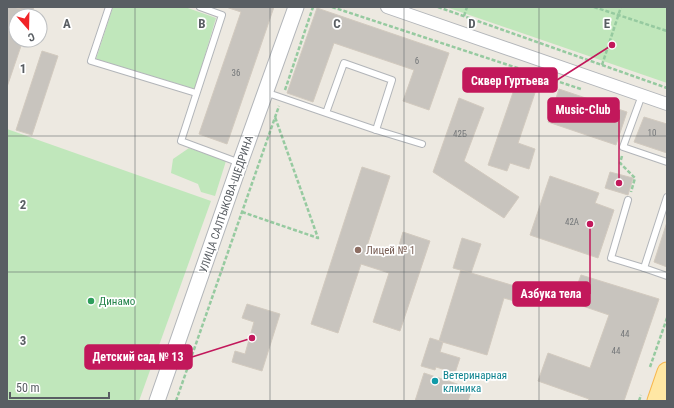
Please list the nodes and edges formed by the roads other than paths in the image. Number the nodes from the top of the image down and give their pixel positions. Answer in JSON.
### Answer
{"nodes":[{"id":1,"x":109,"y":7,"type":"edge"},
{"id":2,"x":200,"y":7,"type":"edge"},
{"id":3,"x":296,"y":7,"type":"edge"},
{"id":4,"x":387,"y":7,"type":"edge"},
{"id":5,"x":265,"y":92,"type":"junction"},
{"id":6,"x":196,"y":93,"type":"junction"},
{"id":7,"x":642,"y":95,"type":"junction"},
{"id":8,"x":667,"y":104,"type":"edge"},
{"id":9,"x":326,"y":113,"type":"junction"},
{"id":10,"x":376,"y":130,"type":"junction"},
{"id":11,"x":422,"y":144,"type":"dead end"},
{"id":12,"x":240,"y":162,"type":"junction"},
{"id":13,"x":667,"y":162,"type":"edge"},
{"id":14,"x":667,"y":197,"type":"edge"},
{"id":15,"x":628,"y":200,"type":"road end"},
{"id":16,"x":644,"y":268,"type":"junction"},
{"id":17,"x":667,"y":276,"type":"edge"},
{"id":18,"x":658,"y":372,"type":"edge"},
{"id":19,"x":649,"y":397,"type":"edge"},
{"id":20,"x":157,"y":401,"type":"edge"}],
"edges":[{"from":1,"to":6,"type":"lane"},
{"from":2,"to":6,"type":"lane"},
{"from":3,"to":5,"type":"street","name":"УЛИЦА САЛТЫКОВА-ЩЕДРИНА"},
{"from":4,"to":7,"type":"street"},
{"from":5,"to":9,"type":"lane"},
{"from":5,"to":12,"type":"street","name":"УЛИЦА САЛТЫКОВА-ЩЕДРИНА"},
{"from":6,"to":12,"type":"lane"},
{"from":7,"to":8,"type":"street"},
{"from":7,"to":13,"type":"lane"},
{"from":9,"to":10,"type":"lane"},
{"from":9,"to":10,"type":"lane"},
{"from":10,"to":11,"type":"lane"},
{"from":12,"to":20,"type":"street","name":"УЛИЦА САЛТЫКОВА-ЩЕДРИНА"},
{"from":14,"to":16,"type":"lane"},
{"from":15,"to":16,"type":"lane"},
{"from":16,"to":17,"type":"lane"},
{"from":18,"to":19,"type":"main road"}]}
